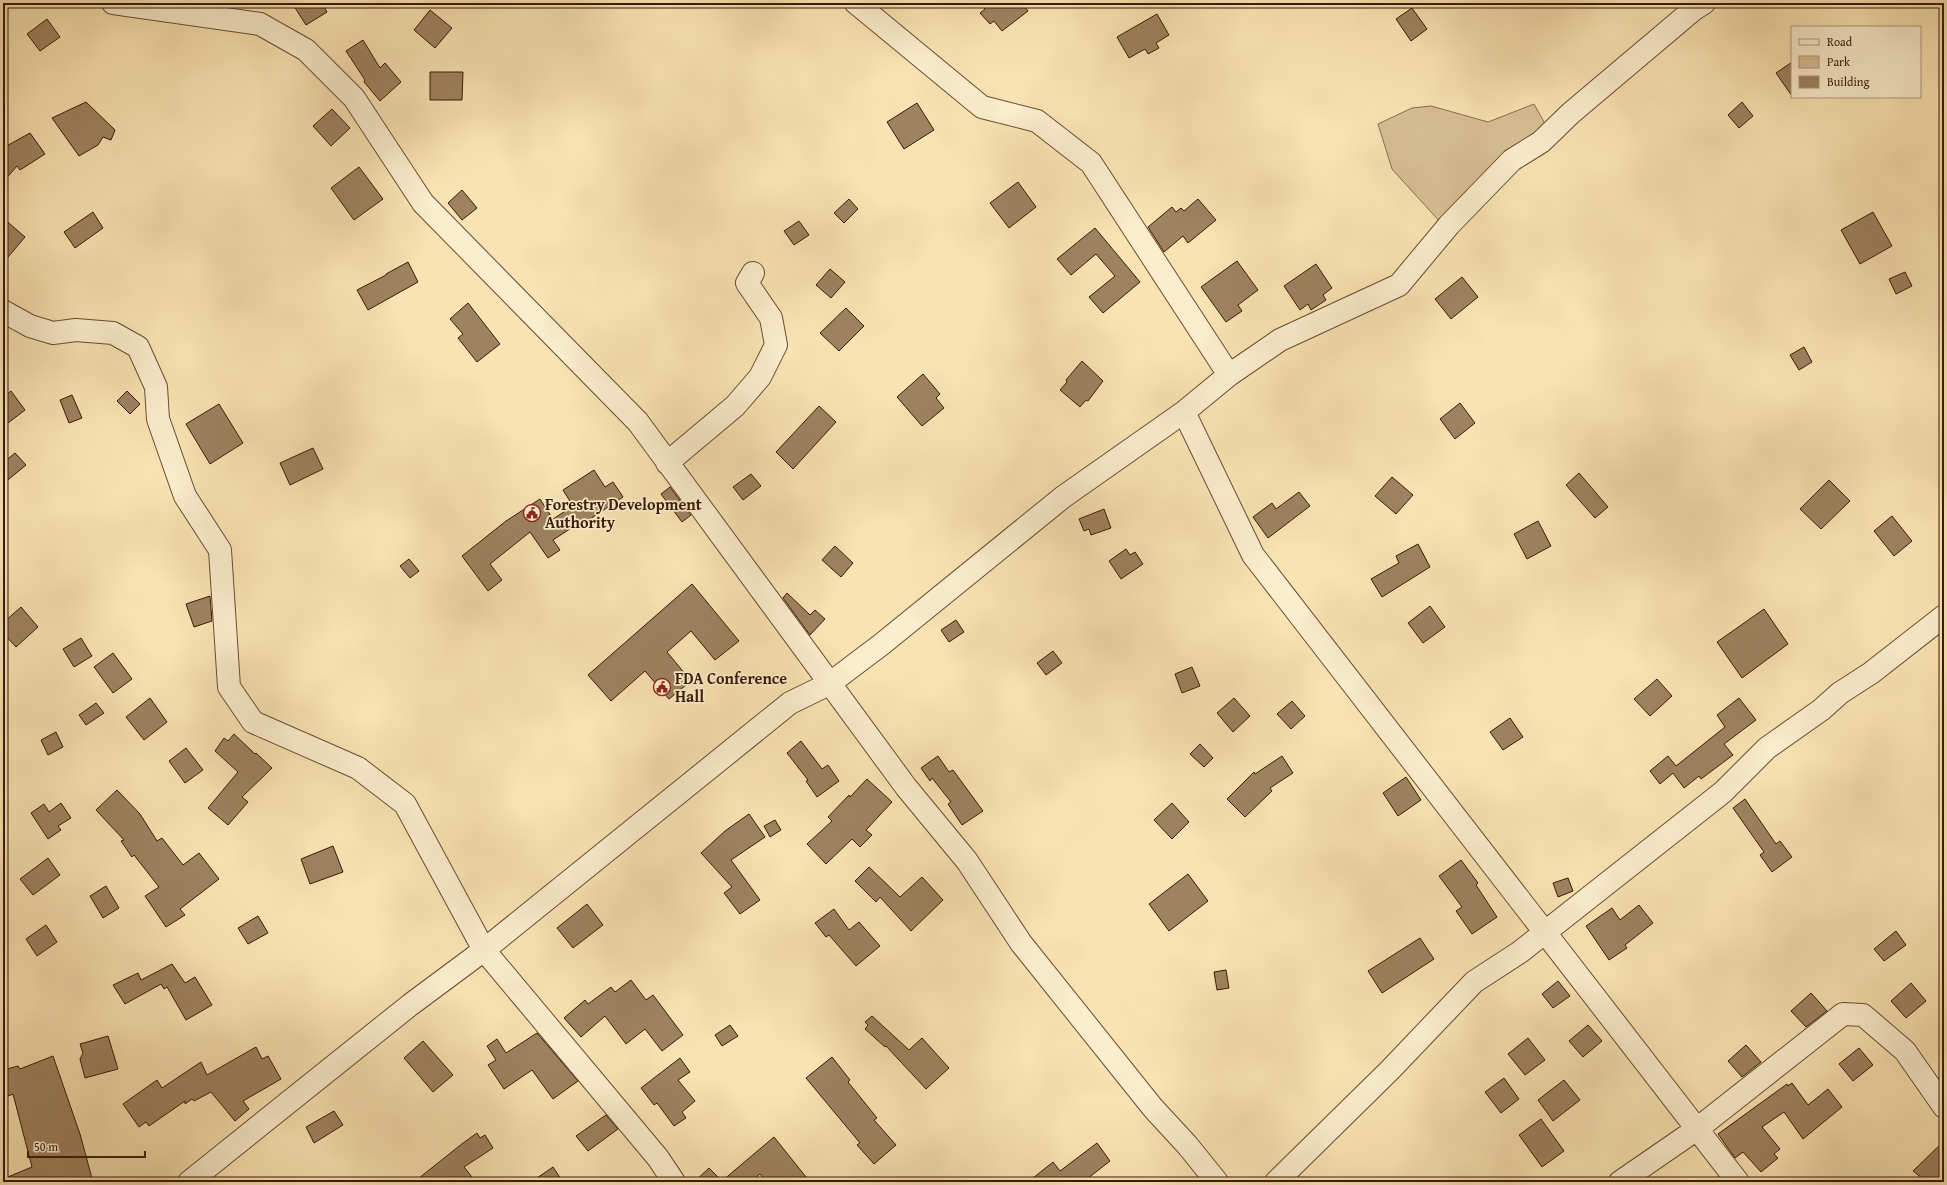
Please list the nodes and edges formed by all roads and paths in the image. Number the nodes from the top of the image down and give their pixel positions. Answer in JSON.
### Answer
{"nodes":[{"id":1,"x":113,"y":3,"type":"edge"},
{"id":2,"x":856,"y":3,"type":"edge"},
{"id":3,"x":1704,"y":3,"type":"edge"},
{"id":4,"x":753,"y":273,"type":"dead end"},
{"id":5,"x":3,"y":311,"type":"edge"},
{"id":6,"x":1229,"y":374,"type":"junction"},
{"id":7,"x":1184,"y":412,"type":"junction"},
{"id":8,"x":667,"y":462,"type":"junction"},
{"id":9,"x":1944,"y":616,"type":"edge"},
{"id":10,"x":829,"y":684,"type":"junction"},
{"id":11,"x":1545,"y":932,"type":"junction"},
{"id":12,"x":484,"y":950,"type":"junction"},
{"id":13,"x":1944,"y":1107,"type":"edge"},
{"id":14,"x":1697,"y":1129,"type":"junction"},
{"id":15,"x":189,"y":1182,"type":"edge"},
{"id":16,"x":674,"y":1182,"type":"edge"},
{"id":17,"x":1217,"y":1182,"type":"edge"},
{"id":18,"x":1276,"y":1182,"type":"edge"},
{"id":19,"x":1620,"y":1182,"type":"edge"},
{"id":20,"x":1738,"y":1182,"type":"edge"}],
"edges":[{"from":1,"to":8,"type":"street"},
{"from":2,"to":6,"type":"street"},
{"from":3,"to":6,"type":"street"},
{"from":4,"to":8,"type":"street"},
{"from":5,"to":12,"type":"street"},
{"from":6,"to":7,"type":"street"},
{"from":7,"to":10,"type":"street"},
{"from":7,"to":11,"type":"street"},
{"from":8,"to":10,"type":"street"},
{"from":9,"to":11,"type":"street"},
{"from":10,"to":12,"type":"street"},
{"from":10,"to":17,"type":"street"},
{"from":11,"to":14,"type":"street"},
{"from":11,"to":18,"type":"street"},
{"from":12,"to":15,"type":"street"},
{"from":12,"to":16,"type":"street"},
{"from":13,"to":14,"type":"street"},
{"from":14,"to":19,"type":"street"},
{"from":14,"to":20,"type":"street"}]}
